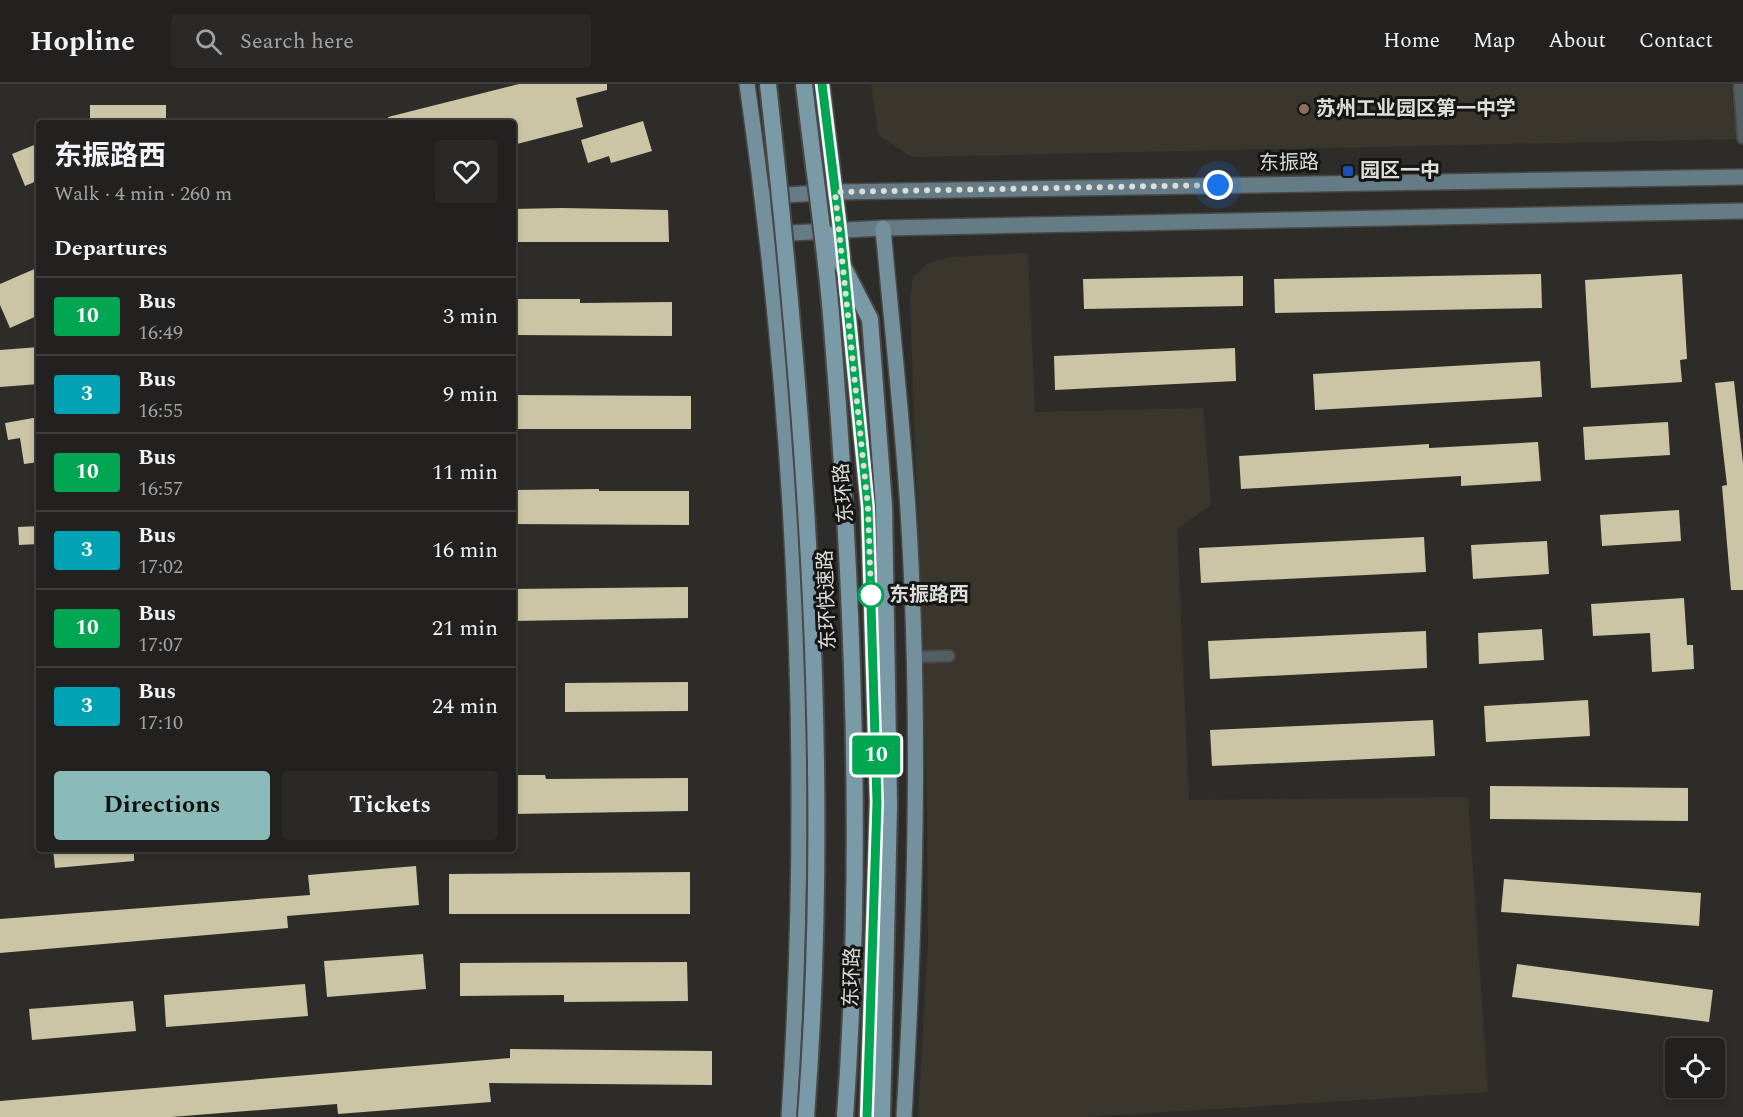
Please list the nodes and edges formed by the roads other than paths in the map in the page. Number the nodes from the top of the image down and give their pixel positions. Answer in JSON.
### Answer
{"nodes":[{"id":1,"x":747,"y":84,"type":"edge"},
{"id":2,"x":768,"y":84,"type":"edge"},
{"id":3,"x":804,"y":84,"type":"edge"},
{"id":4,"x":822,"y":84,"type":"edge"},
{"id":5,"x":1739,"y":84,"type":"edge"},
{"id":6,"x":1743,"y":138,"type":"edge"},
{"id":7,"x":1743,"y":177,"type":"edge"},
{"id":8,"x":835,"y":192,"type":"junction"},
{"id":9,"x":763,"y":196,"type":"junction"},
{"id":10,"x":1743,"y":211,"type":"edge"},
{"id":11,"x":820,"y":221,"type":"junction"},
{"id":12,"x":883,"y":228,"type":"junction"},
{"id":13,"x":840,"y":229,"type":"junction"},
{"id":14,"x":767,"y":234,"type":"junction"},
{"id":15,"x":903,"y":450,"type":"junction"},
{"id":16,"x":868,"y":507,"type":"junction"},
{"id":17,"x":873,"y":647,"type":"junction"},
{"id":18,"x":949,"y":656,"type":"dead end"},
{"id":19,"x":912,"y":657,"type":"junction"},
{"id":20,"x":789,"y":1117,"type":"edge"},
{"id":21,"x":806,"y":1117,"type":"edge"},
{"id":22,"x":845,"y":1117,"type":"edge"},
{"id":23,"x":867,"y":1117,"type":"edge"},
{"id":24,"x":882,"y":1117,"type":"edge"},
{"id":25,"x":904,"y":1117,"type":"edge"}],
"edges":[{"from":1,"to":9,"type":"main road"},
{"from":2,"to":21,"type":"highway","name":"东环快速路","bridge":true},
{"from":3,"to":11,"type":"highway","name":"东环快速路","bridge":true},
{"from":4,"to":8,"type":"main road","name":"东环路"},
{"from":5,"to":6,"type":"lane"},
{"from":7,"to":8,"type":"main road","name":"东振路"},
{"from":8,"to":9,"type":"main road","name":"东振路"},
{"from":8,"to":13,"type":"main road","name":"东环路"},
{"from":9,"to":14,"type":"main road"},
{"from":10,"to":12,"type":"main road"},
{"from":11,"to":22,"type":"highway","name":"东环快速路","bridge":true},
{"from":11,"to":24,"type":"highway","bridge":true},
{"from":12,"to":13,"type":"main road"},
{"from":12,"to":15,"type":"main road"},
{"from":13,"to":14,"type":"main road"},
{"from":13,"to":16,"type":"main road","name":"东环路"},
{"from":14,"to":20,"type":"main road"},
{"from":15,"to":16,"type":"main road"},
{"from":15,"to":19,"type":"main road"},
{"from":16,"to":17,"type":"main road","name":"东环路"},
{"from":17,"to":19,"type":"main road"},
{"from":17,"to":23,"type":"main road","name":"东环路"},
{"from":18,"to":19,"type":"lane"},
{"from":19,"to":25,"type":"main road"}]}
